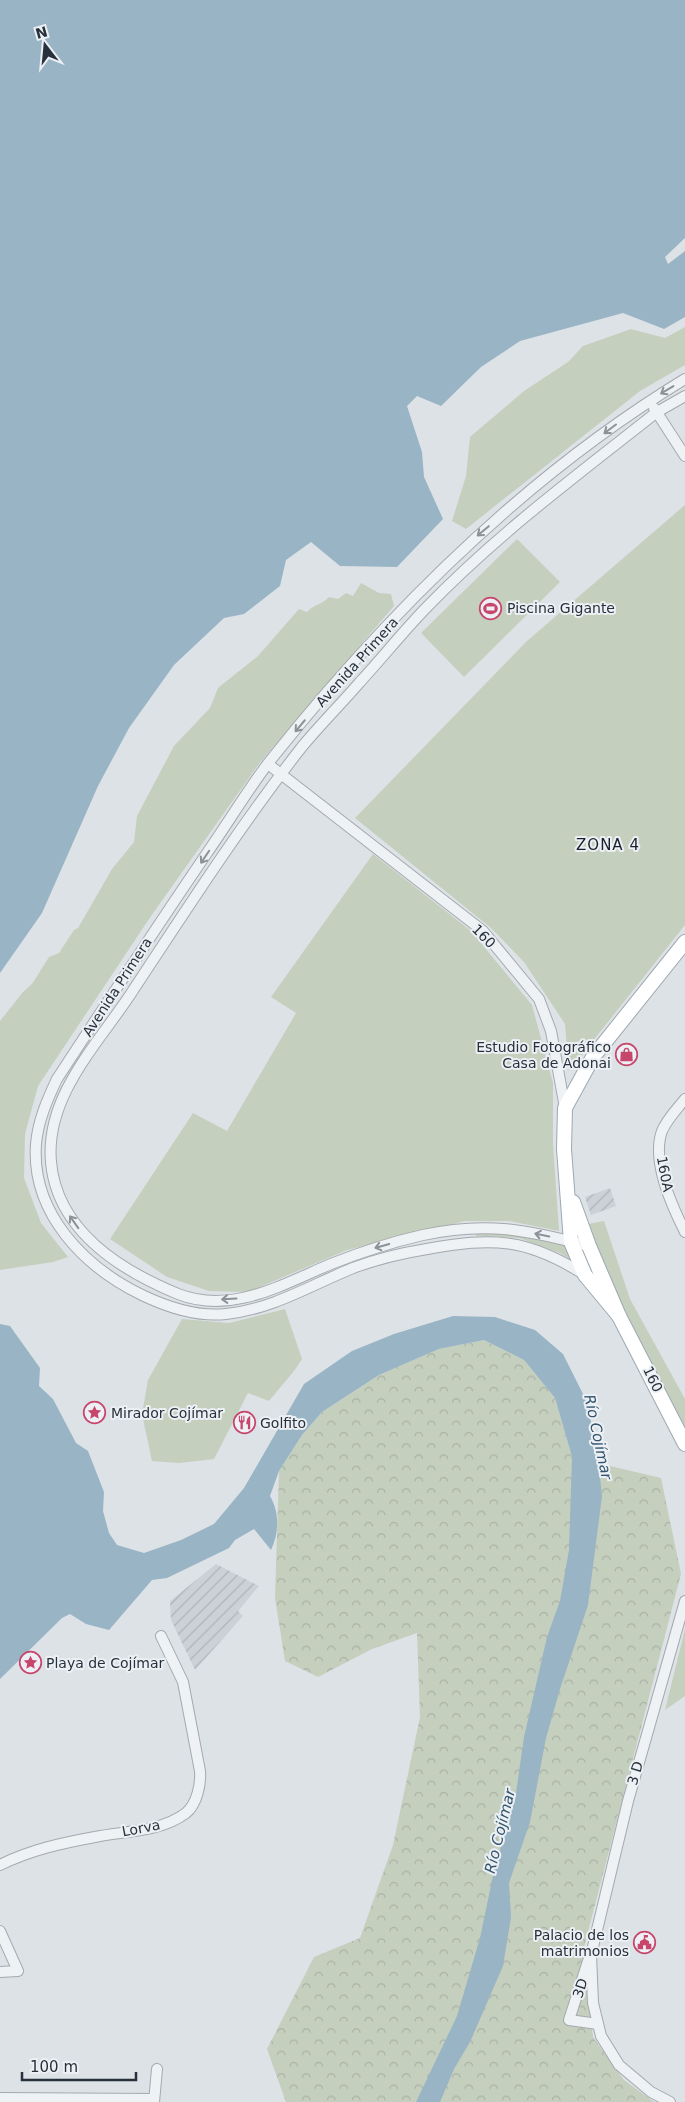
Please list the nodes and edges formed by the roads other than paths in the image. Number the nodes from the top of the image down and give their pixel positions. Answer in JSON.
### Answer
{"nodes":[{"id":1,"x":685,"y":379,"type":"edge"},
{"id":2,"x":685,"y":396,"type":"edge"},
{"id":3,"x":649,"y":400,"type":"junction"},
{"id":4,"x":657,"y":412,"type":"junction"},
{"id":5,"x":685,"y":456,"type":"edge"},
{"id":6,"x":268,"y":764,"type":"junction"},
{"id":7,"x":282,"y":773,"type":"junction"},
{"id":8,"x":159,"y":923,"type":"junction"},
{"id":9,"x":173,"y":930,"type":"junction"},
{"id":10,"x":685,"y":942,"type":"edge"},
{"id":11,"x":57,"y":1079,"type":"junction"},
{"id":12,"x":69,"y":1085,"type":"junction"},
{"id":13,"x":685,"y":1099,"type":"edge"},
{"id":14,"x":565,"y":1108,"type":"junction"},
{"id":15,"x":568,"y":1188,"type":"junction"},
{"id":16,"x":685,"y":1232,"type":"edge"},
{"id":17,"x":571,"y":1242,"type":"junction"},
{"id":18,"x":589,"y":1246,"type":"junction"},
{"id":19,"x":95,"y":1247,"type":"junction"},
{"id":20,"x":85,"y":1258,"type":"junction"},
{"id":21,"x":595,"y":1260,"type":"junction"},
{"id":22,"x":585,"y":1275,"type":"junction"},
{"id":23,"x":619,"y":1316,"type":"junction"},
{"id":24,"x":685,"y":1444,"type":"edge"},
{"id":25,"x":685,"y":1601,"type":"edge"},
{"id":26,"x":682,"y":1619,"type":"edge"},
{"id":27,"x":161,"y":1636,"type":"dead end"},
{"id":28,"x":0,"y":1865,"type":"edge"},
{"id":29,"x":0,"y":1931,"type":"edge"},
{"id":30,"x":591,"y":1951,"type":"junction"},
{"id":31,"x":0,"y":1972,"type":"edge"},
{"id":32,"x":598,"y":2024,"type":"junction"},
{"id":33,"x":157,"y":2069,"type":"dead end"},
{"id":34,"x":0,"y":2098,"type":"edge"},
{"id":35,"x":29,"y":2100,"type":"edge"},
{"id":36,"x":154,"y":2100,"type":"edge"},
{"id":37,"x":670,"y":2102,"type":"edge"}],
"edges":[{"from":1,"to":3,"type":"street","name":"Avenida Primera","one_way":true},
{"from":2,"to":4,"type":"street","name":"Avenida Primera"},
{"from":3,"to":4,"type":"street"},
{"from":3,"to":6,"type":"street","name":"Avenida Primera","one_way":true},
{"from":4,"to":5,"type":"street"},
{"from":4,"to":7,"type":"street","name":"Avenida Primera"},
{"from":6,"to":7,"type":"street","name":"160"},
{"from":6,"to":8,"type":"street","name":"Avenida Primera","one_way":true},
{"from":7,"to":9,"type":"street","name":"Avenida Primera"},
{"from":7,"to":14,"type":"street","name":"160"},
{"from":8,"to":9,"type":"street"},
{"from":8,"to":11,"type":"street","name":"Avenida Primera"},
{"from":9,"to":12,"type":"street","name":"Avenida Primera"},
{"from":10,"to":14,"type":"main road"},
{"from":11,"to":12,"type":"street"},
{"from":11,"to":20,"type":"street","name":"Avenida Primera"},
{"from":19,"to":12,"type":"street","name":"Avenida Primera","one_way":true},
{"from":13,"to":16,"type":"street","name":"160A"},
{"from":14,"to":15,"type":"main road","name":"160"},
{"from":15,"to":17,"type":"main road","name":"160"},
{"from":15,"to":18,"type":"main road","name":"160"},
{"from":17,"to":18,"type":"street","name":"Avenida Primera"},
{"from":17,"to":19,"type":"street","name":"Avenida Primera","one_way":true},
{"from":17,"to":22,"type":"main road","name":"160"},
{"from":18,"to":21,"type":"main road","name":"160"},
{"from":19,"to":20,"type":"street"},
{"from":20,"to":22,"type":"street","name":"Avenida Primera"},
{"from":21,"to":22,"type":"main road"},
{"from":21,"to":23,"type":"main road","name":"160"},
{"from":22,"to":23,"type":"main road","name":"160"},
{"from":23,"to":24,"type":"main road","name":"160"},
{"from":25,"to":26,"type":"street","name":"3 D"},
{"from":26,"to":30,"type":"street","name":"3 D"},
{"from":27,"to":28,"type":"street","name":"Lorva"},
{"from":29,"to":31,"type":"street"},
{"from":30,"to":32,"type":"street"},
{"from":30,"to":32,"type":"street","name":"3D"},
{"from":32,"to":37,"type":"street"},
{"from":33,"to":36,"type":"street"},
{"from":34,"to":35,"type":"street"},
{"from":35,"to":36,"type":"street"}]}
